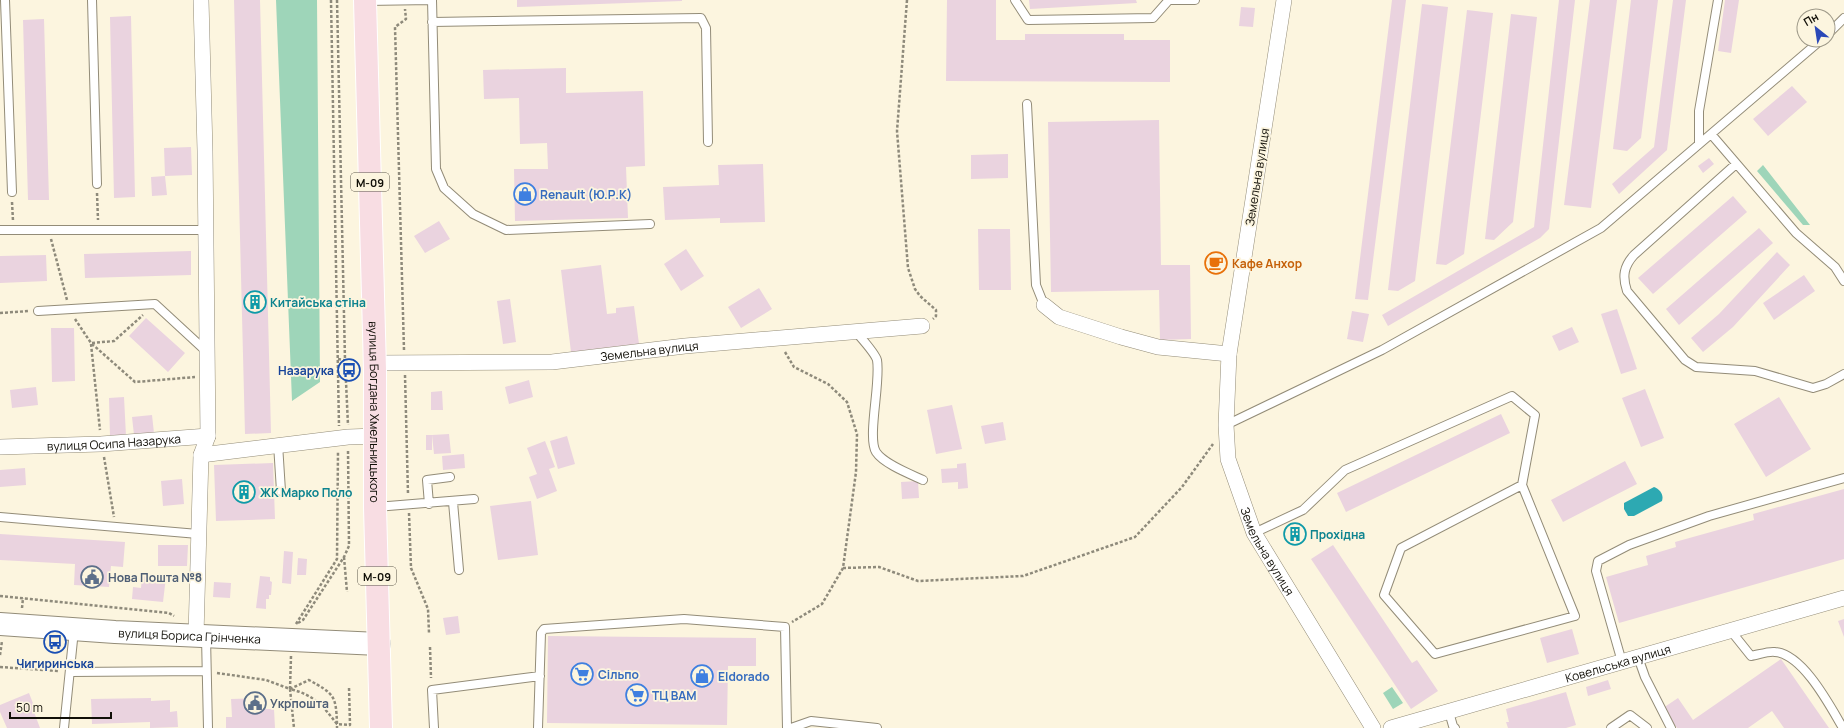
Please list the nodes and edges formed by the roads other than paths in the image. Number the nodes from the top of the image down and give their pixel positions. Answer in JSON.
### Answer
{"nodes":[{"id":1,"x":5,"y":0,"type":"edge"},
{"id":2,"x":92,"y":0,"type":"edge"},
{"id":3,"x":201,"y":0,"type":"edge"},
{"id":4,"x":365,"y":0,"type":"edge"},
{"id":5,"x":432,"y":0,"type":"edge"},
{"id":6,"x":1015,"y":0,"type":"edge"},
{"id":7,"x":1168,"y":0,"type":"edge"},
{"id":8,"x":1195,"y":0,"type":"edge"},
{"id":9,"x":1284,"y":0,"type":"edge"},
{"id":10,"x":1718,"y":0,"type":"edge"},
{"id":11,"x":1844,"y":18,"type":"edge"},
{"id":12,"x":432,"y":22,"type":"junction"},
{"id":13,"x":1836,"y":26,"type":"edge"},
{"id":14,"x":1811,"y":48,"type":"edge"},
{"id":15,"x":1027,"y":104,"type":"dead end"},
{"id":16,"x":1711,"y":134,"type":"junction"},
{"id":17,"x":708,"y":142,"type":"dead end"},
{"id":18,"x":1699,"y":144,"type":"junction"},
{"id":19,"x":1736,"y":164,"type":"junction"},
{"id":20,"x":97,"y":184,"type":"road end"},
{"id":21,"x":12,"y":192,"type":"road end"},
{"id":22,"x":650,"y":224,"type":"dead end"},
{"id":23,"x":0,"y":230,"type":"edge"},
{"id":24,"x":205,"y":230,"type":"junction"},
{"id":25,"x":1844,"y":281,"type":"edge"},
{"id":26,"x":1044,"y":305,"type":"joint"},
{"id":27,"x":38,"y":311,"type":"road end"},
{"id":28,"x":922,"y":326,"type":"road end"},
{"id":29,"x":857,"y":333,"type":"junction"},
{"id":30,"x":207,"y":352,"type":"junction"},
{"id":31,"x":1229,"y":354,"type":"junction"},
{"id":32,"x":375,"y":363,"type":"junction"},
{"id":33,"x":1844,"y":374,"type":"edge"},
{"id":34,"x":1226,"y":426,"type":"junction"},
{"id":35,"x":208,"y":436,"type":"junction"},
{"id":36,"x":376,"y":436,"type":"junction"},
{"id":37,"x":278,"y":444,"type":"junction"},
{"id":38,"x":0,"y":447,"type":"edge"},
{"id":39,"x":201,"y":455,"type":"junction"},
{"id":40,"x":450,"y":477,"type":"dead end"},
{"id":41,"x":1844,"y":478,"type":"edge"},
{"id":42,"x":923,"y":480,"type":"dead end"},
{"id":43,"x":1522,"y":485,"type":"junction"},
{"id":44,"x":281,"y":491,"type":"dead end"},
{"id":45,"x":474,"y":500,"type":"dead end"},
{"id":46,"x":453,"y":502,"type":"junction"},
{"id":47,"x":429,"y":504,"type":"junction"},
{"id":48,"x":375,"y":507,"type":"junction"},
{"id":49,"x":0,"y":517,"type":"edge"},
{"id":50,"x":1254,"y":533,"type":"junction"},
{"id":51,"x":198,"y":534,"type":"junction"},
{"id":52,"x":459,"y":570,"type":"dead end"},
{"id":53,"x":1844,"y":598,"type":"edge"},
{"id":54,"x":0,"y":624,"type":"edge"},
{"id":55,"x":74,"y":630,"type":"junction"},
{"id":56,"x":1731,"y":631,"type":"junction"},
{"id":57,"x":199,"y":633,"type":"junction"},
{"id":58,"x":379,"y":644,"type":"junction"},
{"id":59,"x":1638,"y":657,"type":"junction"},
{"id":60,"x":1622,"y":662,"type":"junction"},
{"id":61,"x":206,"y":671,"type":"junction"},
{"id":62,"x":70,"y":672,"type":"junction"},
{"id":63,"x":540,"y":676,"type":"junction"},
{"id":64,"x":1449,"y":712,"type":"junction"},
{"id":65,"x":64,"y":728,"type":"edge"},
{"id":66,"x":208,"y":728,"type":"edge"},
{"id":67,"x":381,"y":728,"type":"edge"},
{"id":68,"x":434,"y":728,"type":"edge"},
{"id":69,"x":538,"y":728,"type":"edge"},
{"id":70,"x":787,"y":728,"type":"edge"},
{"id":71,"x":791,"y":728,"type":"edge"},
{"id":72,"x":876,"y":728,"type":"edge"},
{"id":73,"x":1373,"y":728,"type":"edge"},
{"id":74,"x":1391,"y":728,"type":"edge"},
{"id":75,"x":1455,"y":728,"type":"edge"},
{"id":76,"x":1611,"y":728,"type":"edge"},
{"id":77,"x":1647,"y":728,"type":"edge"},
{"id":78,"x":1671,"y":728,"type":"edge"},
{"id":79,"x":1843,"y":728,"type":"edge"}],
"edges":[{"from":1,"to":21,"type":"lane"},
{"from":2,"to":20,"type":"lane"},
{"from":3,"to":24,"type":"street"},
{"from":4,"to":5,"type":"lane"},
{"from":4,"to":32,"type":"main road","name":"вулиця Богдана Хмельницького","number":"М-09"},
{"from":5,"to":12,"type":"lane"},
{"from":6,"to":7,"type":"lane"},
{"from":7,"to":8,"type":"lane"},
{"from":9,"to":31,"type":"street","name":"Земельна вулиця"},
{"from":10,"to":18,"type":"lane"},
{"from":11,"to":13,"type":"lane"},
{"from":12,"to":17,"type":"lane"},
{"from":12,"to":22,"type":"lane"},
{"from":14,"to":16,"type":"lane"},
{"from":15,"to":26,"type":"lane"},
{"from":16,"to":18,"type":"lane"},
{"from":16,"to":19,"type":"lane"},
{"from":18,"to":34,"type":"lane"},
{"from":19,"to":25,"type":"lane"},
{"from":19,"to":33,"type":"lane"},
{"from":23,"to":24,"type":"lane"},
{"from":24,"to":30,"type":"street"},
{"from":26,"to":31,"type":"street"},
{"from":27,"to":30,"type":"lane"},
{"from":28,"to":29,"type":"street","name":"Земельна вулиця"},
{"from":29,"to":32,"type":"street","name":"Земельна вулиця"},
{"from":29,"to":42,"type":"lane"},
{"from":30,"to":35,"type":"street"},
{"from":31,"to":34,"type":"street","name":"Земельна вулиця"},
{"from":32,"to":36,"type":"main road","name":"вулиця Богдана Хмельницького","number":"М-09"},
{"from":34,"to":50,"type":"street","name":"Земельна вулиця"},
{"from":35,"to":38,"type":"street","name":"вулиця Осипа Назарука"},
{"from":35,"to":39,"type":"street"},
{"from":36,"to":37,"type":"street"},
{"from":36,"to":48,"type":"main road","name":"вулиця Богдана Хмельницького","number":"М-09"},
{"from":37,"to":39,"type":"street"},
{"from":37,"to":44,"type":"lane"},
{"from":39,"to":51,"type":"street"},
{"from":40,"to":47,"type":"lane"},
{"from":41,"to":60,"type":"lane"},
{"from":43,"to":43,"type":"lane"},
{"from":43,"to":50,"type":"lane"},
{"from":45,"to":46,"type":"lane"},
{"from":46,"to":47,"type":"lane"},
{"from":46,"to":52,"type":"lane"},
{"from":47,"to":48,"type":"lane"},
{"from":48,"to":58,"type":"main road","name":"вулиця Богдана Хмельницького","number":"М-09"},
{"from":49,"to":51,"type":"lane"},
{"from":50,"to":73,"type":"street","name":"Земельна вулиця"},
{"from":51,"to":57,"type":"street"},
{"from":53,"to":56,"type":"street","name":"Ковельська вулиця"},
{"from":54,"to":55,"type":"main road","name":"вулиця Бориса Грінченка"},
{"from":55,"to":57,"type":"main road","name":"вулиця Бориса Грінченка"},
{"from":55,"to":62,"type":"lane"},
{"from":56,"to":59,"type":"street","name":"Ковельська вулиця"},
{"from":56,"to":79,"type":"lane"},
{"from":57,"to":58,"type":"main road","name":"вулиця Бориса Грінченка"},
{"from":57,"to":61,"type":"lane"},
{"from":58,"to":67,"type":"main road","name":"вулиця Богдана Хмельницького","number":"М-09"},
{"from":59,"to":60,"type":"street","name":"Ковельська вулиця"},
{"from":59,"to":78,"type":"lane"},
{"from":60,"to":64,"type":"street","name":"Ковельська вулиця"},
{"from":61,"to":62,"type":"lane"},
{"from":61,"to":66,"type":"lane"},
{"from":62,"to":65,"type":"lane"},
{"from":63,"to":68,"type":"lane"},
{"from":63,"to":69,"type":"lane"},
{"from":63,"to":70,"type":"lane"},
{"from":64,"to":74,"type":"street","name":"Ковельська вулиця"},
{"from":64,"to":75,"type":"lane"},
{"from":71,"to":72,"type":"lane"},
{"from":76,"to":77,"type":"lane"}]}
